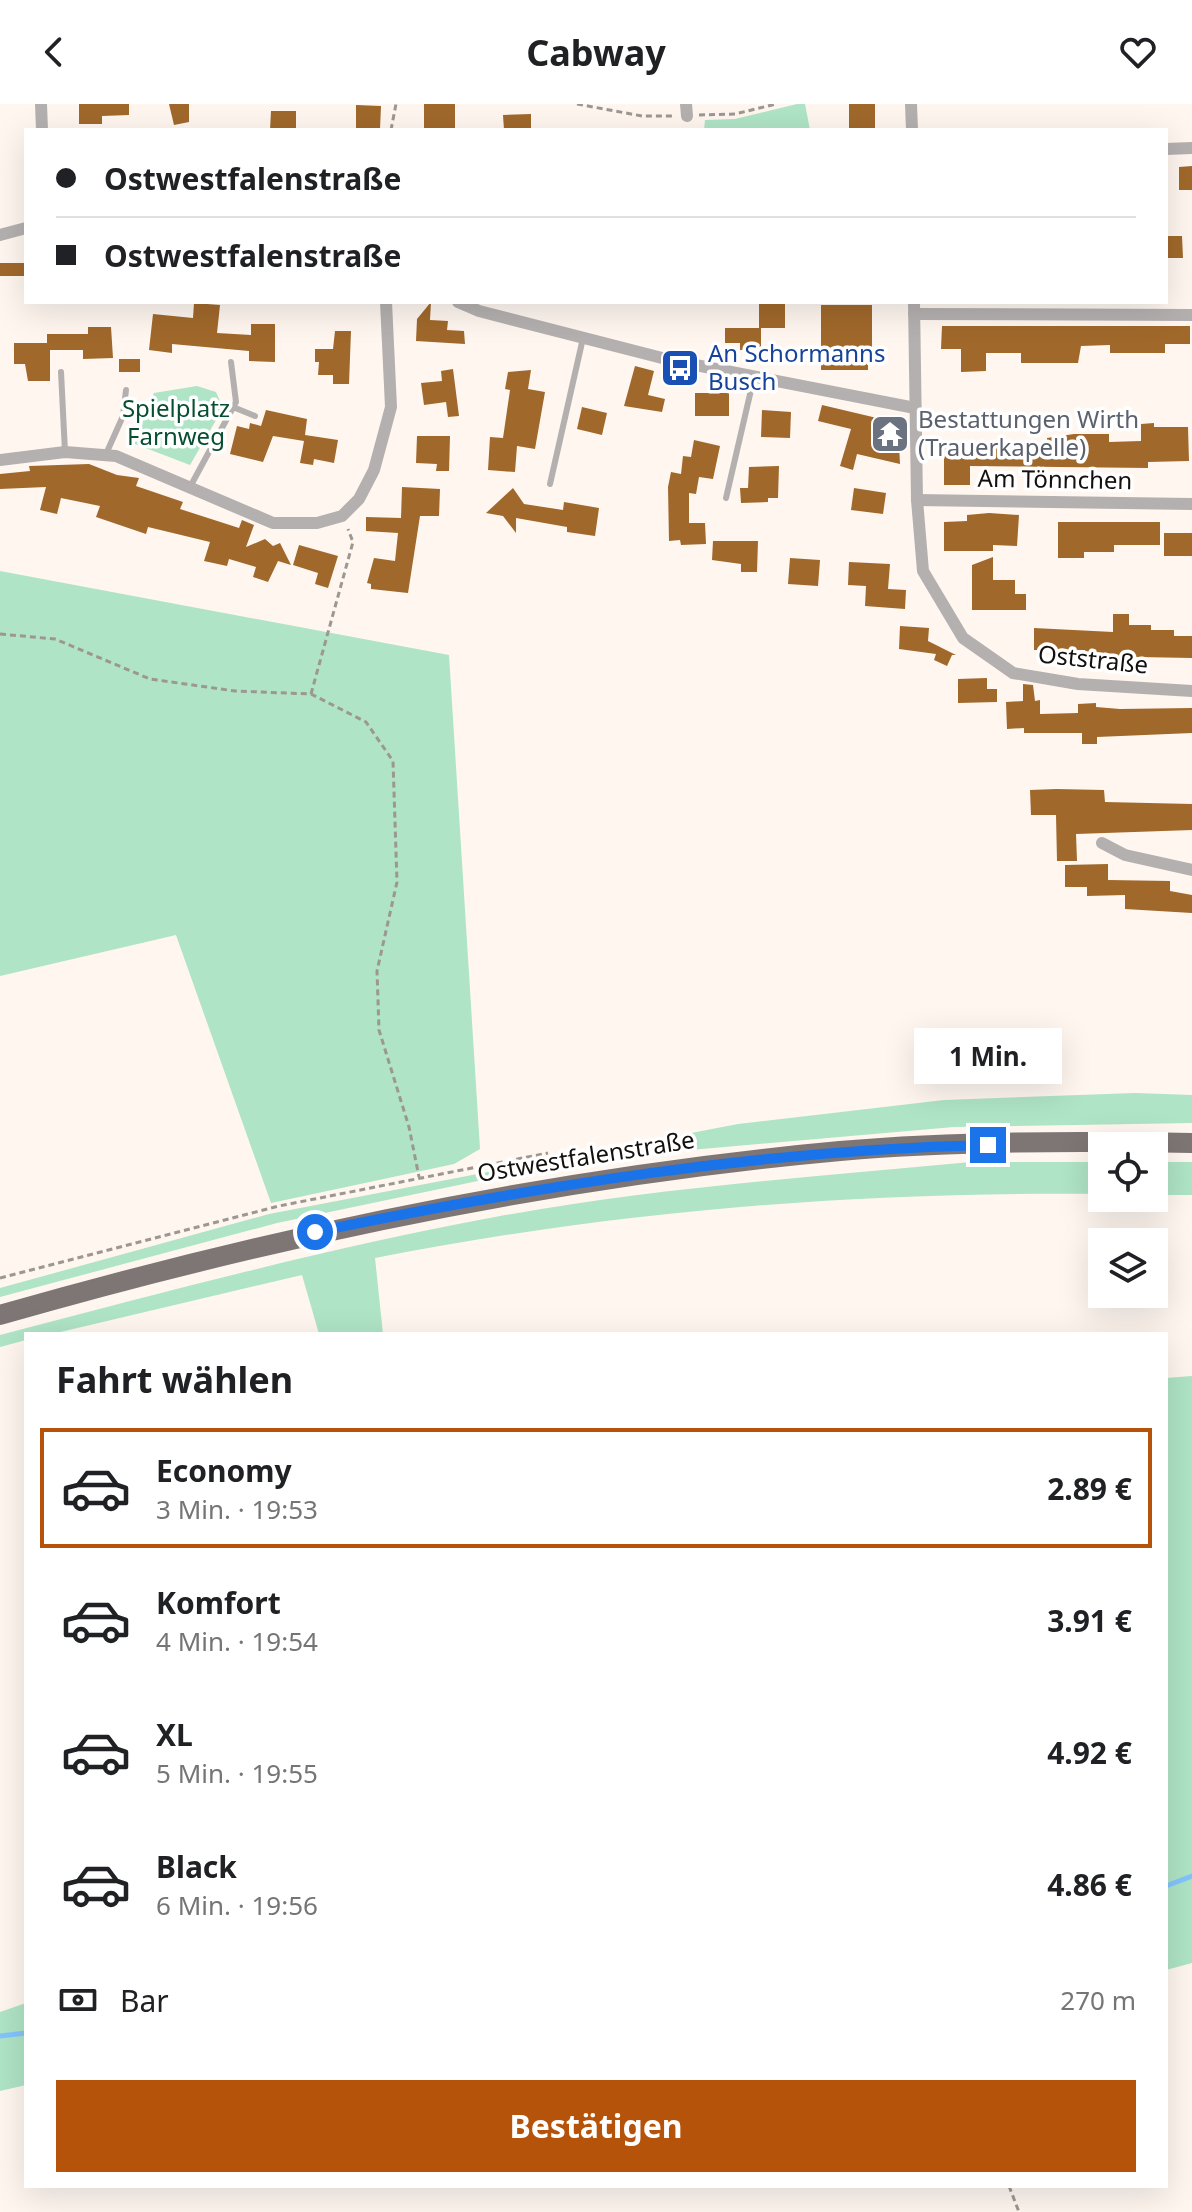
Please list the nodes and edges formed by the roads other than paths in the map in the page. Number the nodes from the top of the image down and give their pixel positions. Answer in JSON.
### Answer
{"nodes":[{"id":1,"x":41,"y":104,"type":"edge"},
{"id":2,"x":911,"y":104,"type":"edge"},
{"id":3,"x":42,"y":128,"type":"edge"},
{"id":4,"x":912,"y":128,"type":"edge"},
{"id":5,"x":1192,"y":148,"type":"edge"},
{"id":6,"x":1168,"y":149,"type":"edge"},
{"id":7,"x":24,"y":229,"type":"edge"},
{"id":8,"x":0,"y":235,"type":"edge"},
{"id":9,"x":386,"y":304,"type":"edge"},
{"id":10,"x":465,"y":304,"type":"edge"},
{"id":11,"x":914,"y":308,"type":"edge"},
{"id":12,"x":1192,"y":315,"type":"edge"},
{"id":13,"x":583,"y":338,"type":"junction"},
{"id":14,"x":231,"y":362,"type":"dead end"},
{"id":15,"x":61,"y":372,"type":"dead end"},
{"id":16,"x":754,"y":377,"type":"junction"},
{"id":17,"x":126,"y":390,"type":"dead end"},
{"id":18,"x":233,"y":407,"type":"junction"},
{"id":19,"x":915,"y":408,"type":"junction"},
{"id":20,"x":255,"y":416,"type":"dead end"},
{"id":21,"x":65,"y":452,"type":"junction"},
{"id":22,"x":106,"y":454,"type":"junction"},
{"id":23,"x":0,"y":460,"type":"edge"},
{"id":24,"x":550,"y":484,"type":"dead end"},
{"id":25,"x":189,"y":488,"type":"junction"},
{"id":26,"x":726,"y":498,"type":"dead end"},
{"id":27,"x":917,"y":500,"type":"junction"},
{"id":28,"x":1192,"y":504,"type":"edge"},
{"id":29,"x":1192,"y":691,"type":"edge"},
{"id":30,"x":1102,"y":843,"type":"dead end"},
{"id":31,"x":1192,"y":870,"type":"edge"},
{"id":32,"x":1192,"y":1143,"type":"edge"},
{"id":33,"x":0,"y":1315,"type":"edge"}],
"edges":[{"from":1,"to":3,"type":"street"},
{"from":2,"to":4,"type":"street"},
{"from":5,"to":6,"type":"street"},
{"from":7,"to":8,"type":"street"},
{"from":9,"to":25,"type":"street"},
{"from":10,"to":13,"type":"street"},
{"from":11,"to":12,"type":"street"},
{"from":11,"to":19,"type":"street","name":"Oststraße"},
{"from":13,"to":16,"type":"street"},
{"from":13,"to":24,"type":"lane"},
{"from":14,"to":18,"type":"lane"},
{"from":15,"to":21,"type":"lane"},
{"from":16,"to":19,"type":"street"},
{"from":16,"to":26,"type":"lane"},
{"from":17,"to":22,"type":"lane"},
{"from":18,"to":20,"type":"lane"},
{"from":18,"to":25,"type":"lane"},
{"from":19,"to":27,"type":"street","name":"Oststraße"},
{"from":21,"to":22,"type":"street"},
{"from":21,"to":23,"type":"street"},
{"from":22,"to":25,"type":"street"},
{"from":27,"to":28,"type":"street","name":"Am Tönnchen"},
{"from":27,"to":29,"type":"street","name":"Oststraße"},
{"from":30,"to":31,"type":"street"},
{"from":32,"to":33,"type":"main road","name":"Ostwestfalenstraße"}]}
